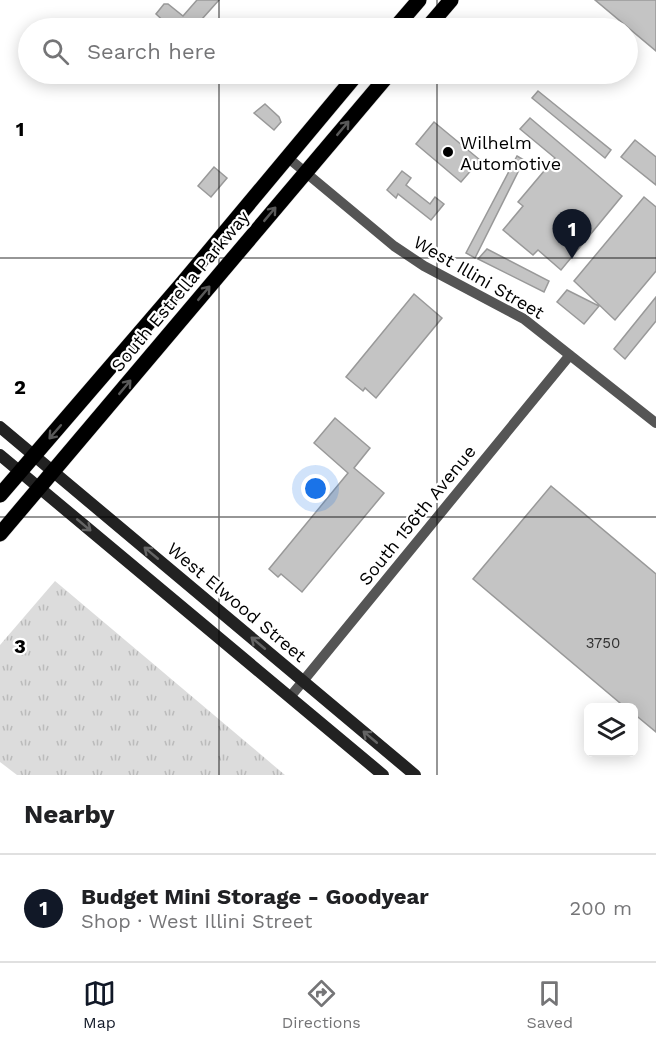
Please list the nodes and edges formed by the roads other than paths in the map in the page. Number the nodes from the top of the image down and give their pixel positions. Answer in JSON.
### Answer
{"nodes":[{"id":1,"x":419,"y":0,"type":"edge"},
{"id":2,"x":451,"y":0,"type":"edge"},
{"id":3,"x":404,"y":18,"type":"edge"},
{"id":4,"x":436,"y":18,"type":"edge"},
{"id":5,"x":349,"y":84,"type":"edge"},
{"id":6,"x":380,"y":84,"type":"edge"},
{"id":7,"x":287,"y":158,"type":"junction"},
{"id":8,"x":305,"y":172,"type":"junction"},
{"id":9,"x":570,"y":355,"type":"junction"},
{"id":10,"x":656,"y":423,"type":"edge"},
{"id":11,"x":0,"y":427,"type":"edge"},
{"id":12,"x":0,"y":455,"type":"edge"},
{"id":13,"x":35,"y":455,"type":"junction"},
{"id":14,"x":20,"y":471,"type":"junction"},
{"id":15,"x":53,"y":471,"type":"junction"},
{"id":16,"x":39,"y":488,"type":"junction"},
{"id":17,"x":0,"y":495,"type":"edge"},
{"id":18,"x":0,"y":534,"type":"edge"},
{"id":19,"x":303,"y":681,"type":"junction"},
{"id":20,"x":290,"y":697,"type":"junction"},
{"id":21,"x":383,"y":775,"type":"edge"},
{"id":22,"x":415,"y":775,"type":"edge"}],
"edges":[{"from":1,"to":3,"type":"main road"},
{"from":2,"to":4,"type":"main road"},
{"from":5,"to":7,"type":"main road","name":"South Estrella Parkway"},
{"from":8,"to":6,"type":"main road","name":"South Estrella Parkway","one_way":true},
{"from":7,"to":8,"type":"street","name":"West Illini Street"},
{"from":7,"to":13,"type":"main road","name":"South Estrella Parkway","one_way":true},
{"from":8,"to":9,"type":"street","name":"West Illini Street"},
{"from":15,"to":8,"type":"main road","name":"South Estrella Parkway","one_way":true},
{"from":9,"to":10,"type":"street","name":"West Illini Street"},
{"from":9,"to":19,"type":"street","name":"South 156th Avenue"},
{"from":11,"to":13,"type":"main road","name":"West Elwood Street"},
{"from":12,"to":14,"type":"main road"},
{"from":13,"to":14,"type":"main road","name":"South Estrella Parkway"},
{"from":13,"to":15,"type":"main road","name":"West Elwood Street"},
{"from":14,"to":16,"type":"main road"},
{"from":14,"to":17,"type":"main road","name":"South Estrella Parkway"},
{"from":15,"to":16,"type":"main road","name":"South Estrella Parkway"},
{"from":19,"to":15,"type":"main road","name":"West Elwood Street","one_way":true},
{"from":16,"to":18,"type":"main road","name":"South Estrella Parkway"},
{"from":16,"to":20,"type":"main road","one_way":true},
{"from":19,"to":20,"type":"street","name":"South 156th Avenue"},
{"from":22,"to":19,"type":"main road","name":"West Elwood Street","one_way":true},
{"from":20,"to":21,"type":"main road"}]}
